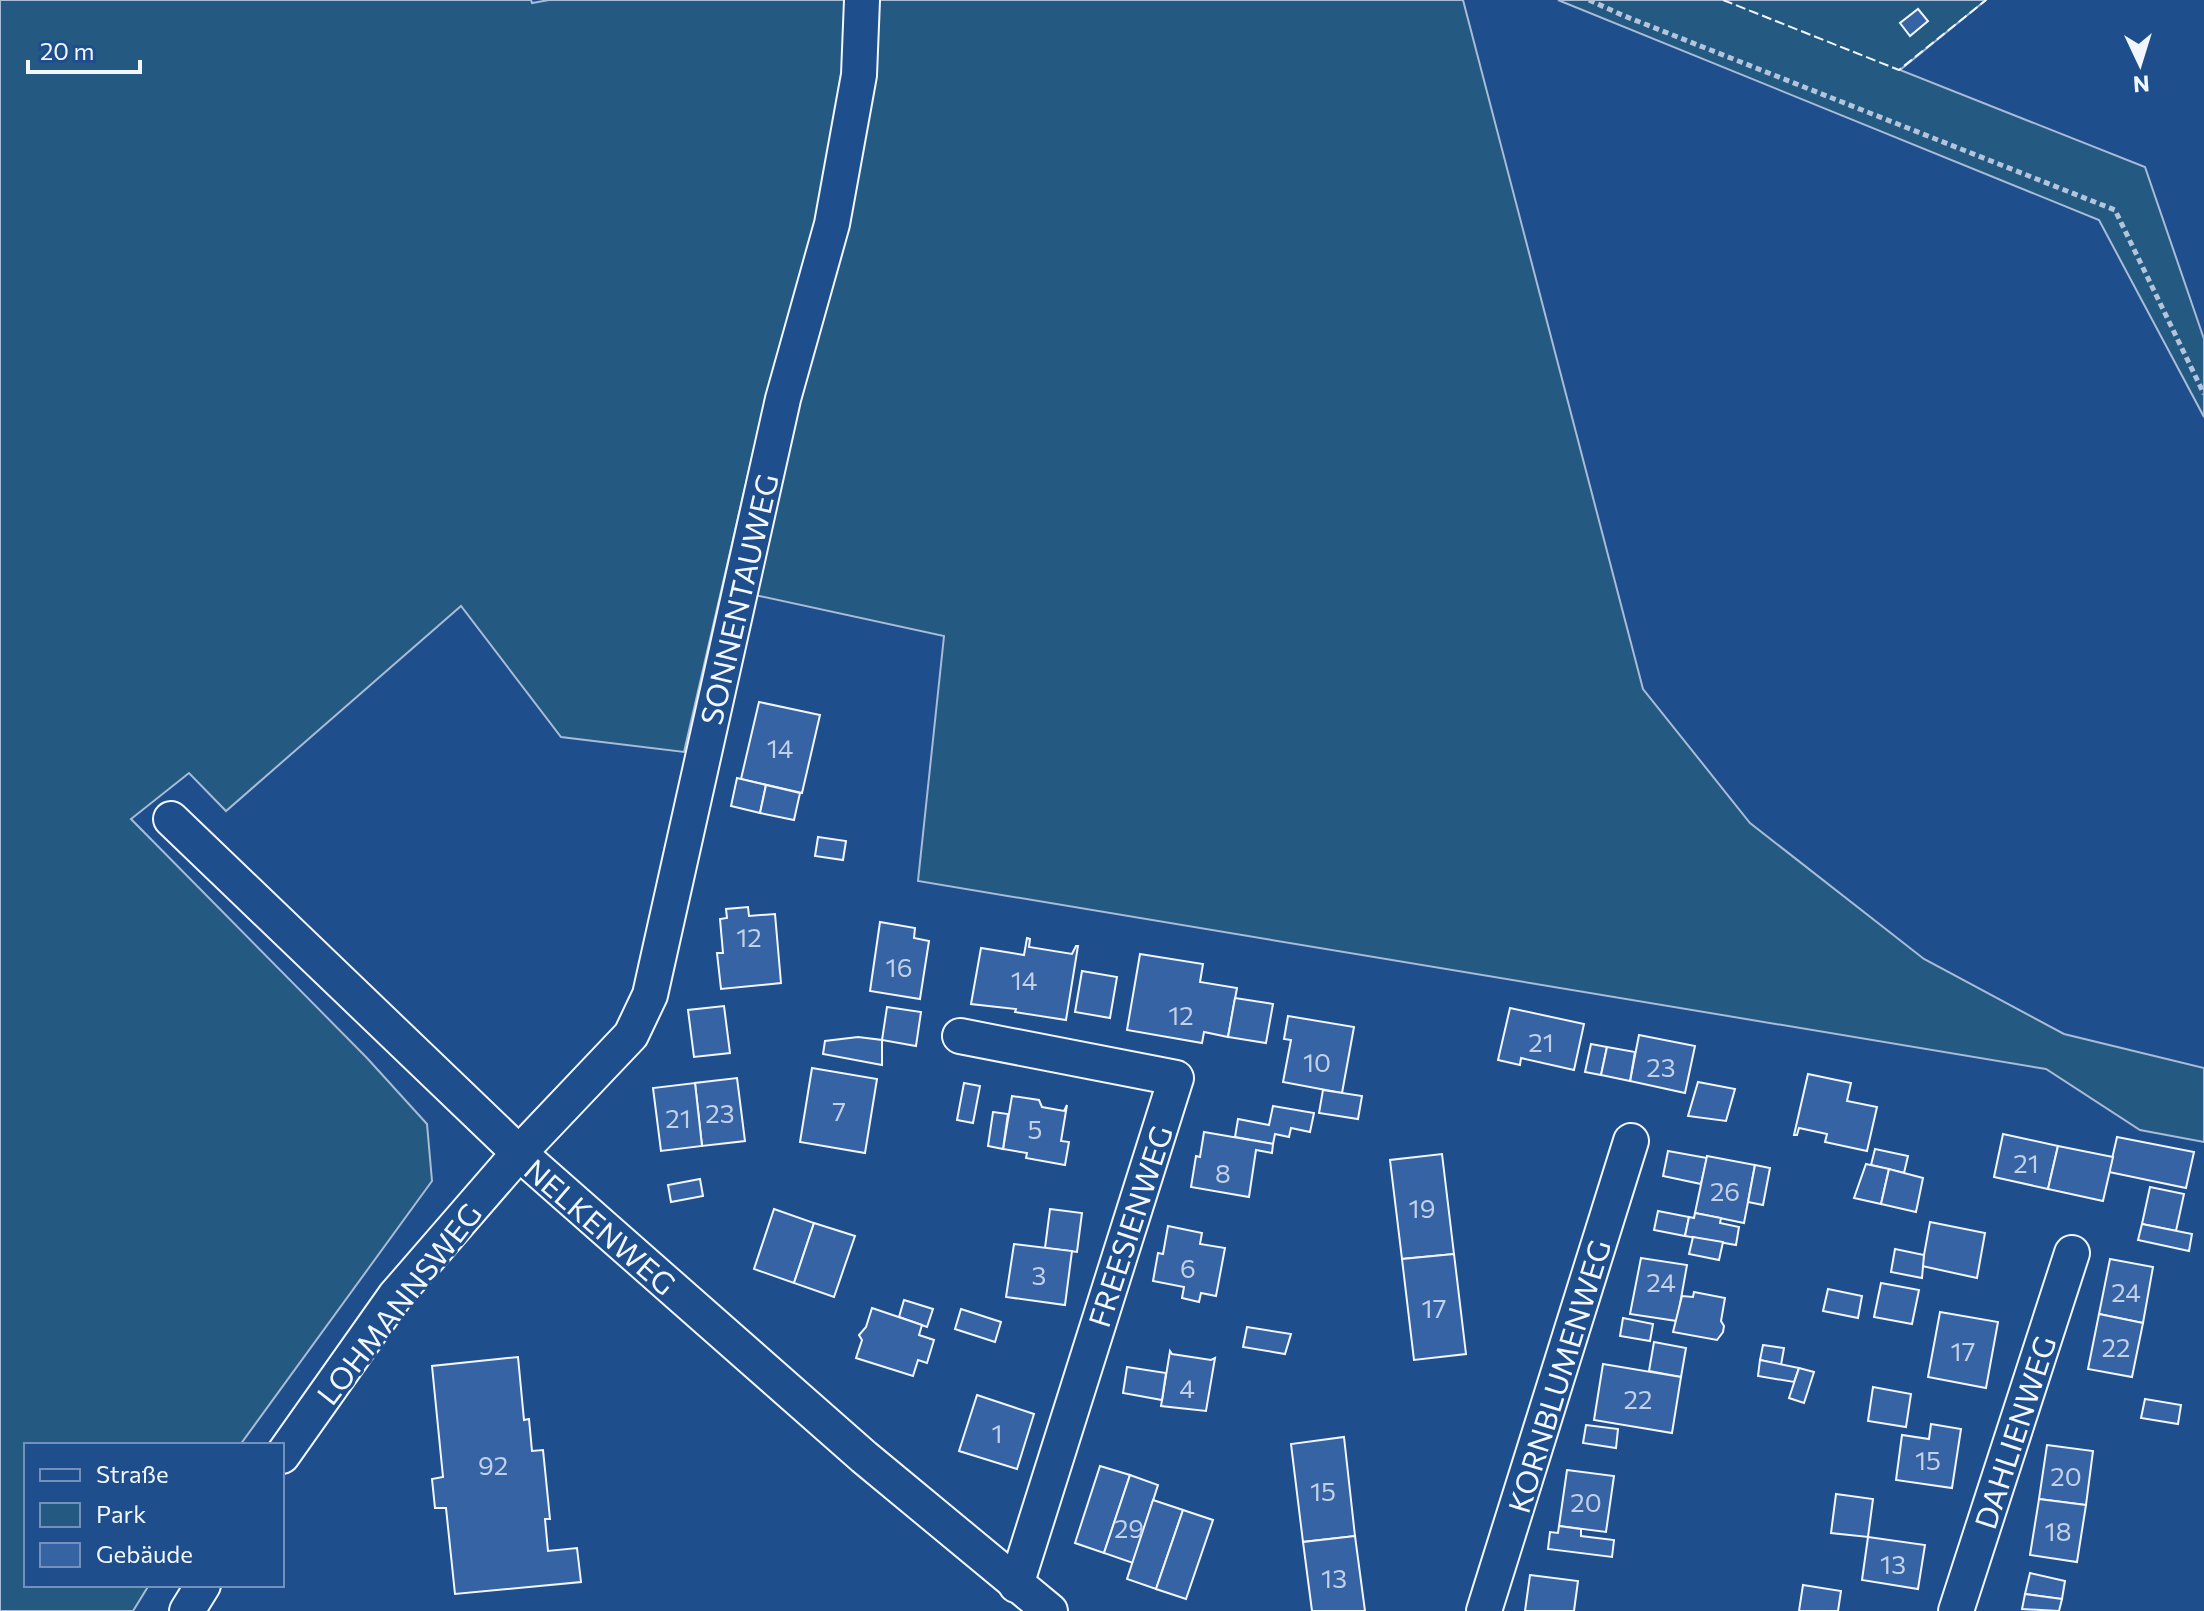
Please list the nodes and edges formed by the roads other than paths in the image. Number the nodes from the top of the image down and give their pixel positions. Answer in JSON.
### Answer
{"nodes":[{"id":1,"x":862,"y":0,"type":"edge"},
{"id":2,"x":171,"y":819,"type":"dead end"},
{"id":3,"x":960,"y":1036,"type":"dead end"},
{"id":4,"x":1631,"y":1141,"type":"dead end"},
{"id":5,"x":519,"y":1153,"type":"junction"},
{"id":6,"x":2072,"y":1253,"type":"dead end"},
{"id":7,"x":284,"y":1453,"type":"edge"},
{"id":8,"x":1016,"y":1585,"type":"junction"},
{"id":9,"x":202,"y":1587,"type":"edge"},
{"id":10,"x":187,"y":1611,"type":"edge"},
{"id":11,"x":1050,"y":1611,"type":"edge"},
{"id":12,"x":1484,"y":1611,"type":"edge"},
{"id":13,"x":1956,"y":1611,"type":"edge"}],
"edges":[{"from":1,"to":5,"type":"street","name":"SONNENTAUWEG"},
{"from":2,"to":5,"type":"street","name":"NELKENWEG"},
{"from":3,"to":8,"type":"street","name":"FREESIENWEG"},
{"from":4,"to":12,"type":"street","name":"KORNBLUMENWEG"},
{"from":5,"to":7,"type":"street","name":"LOHMANNSWEG"},
{"from":5,"to":8,"type":"street","name":"NELKENWEG"},
{"from":6,"to":13,"type":"street","name":"DAHLIENWEG"},
{"from":8,"to":11,"type":"street","name":"NELKENWEG"},
{"from":9,"to":10,"type":"street"}]}
